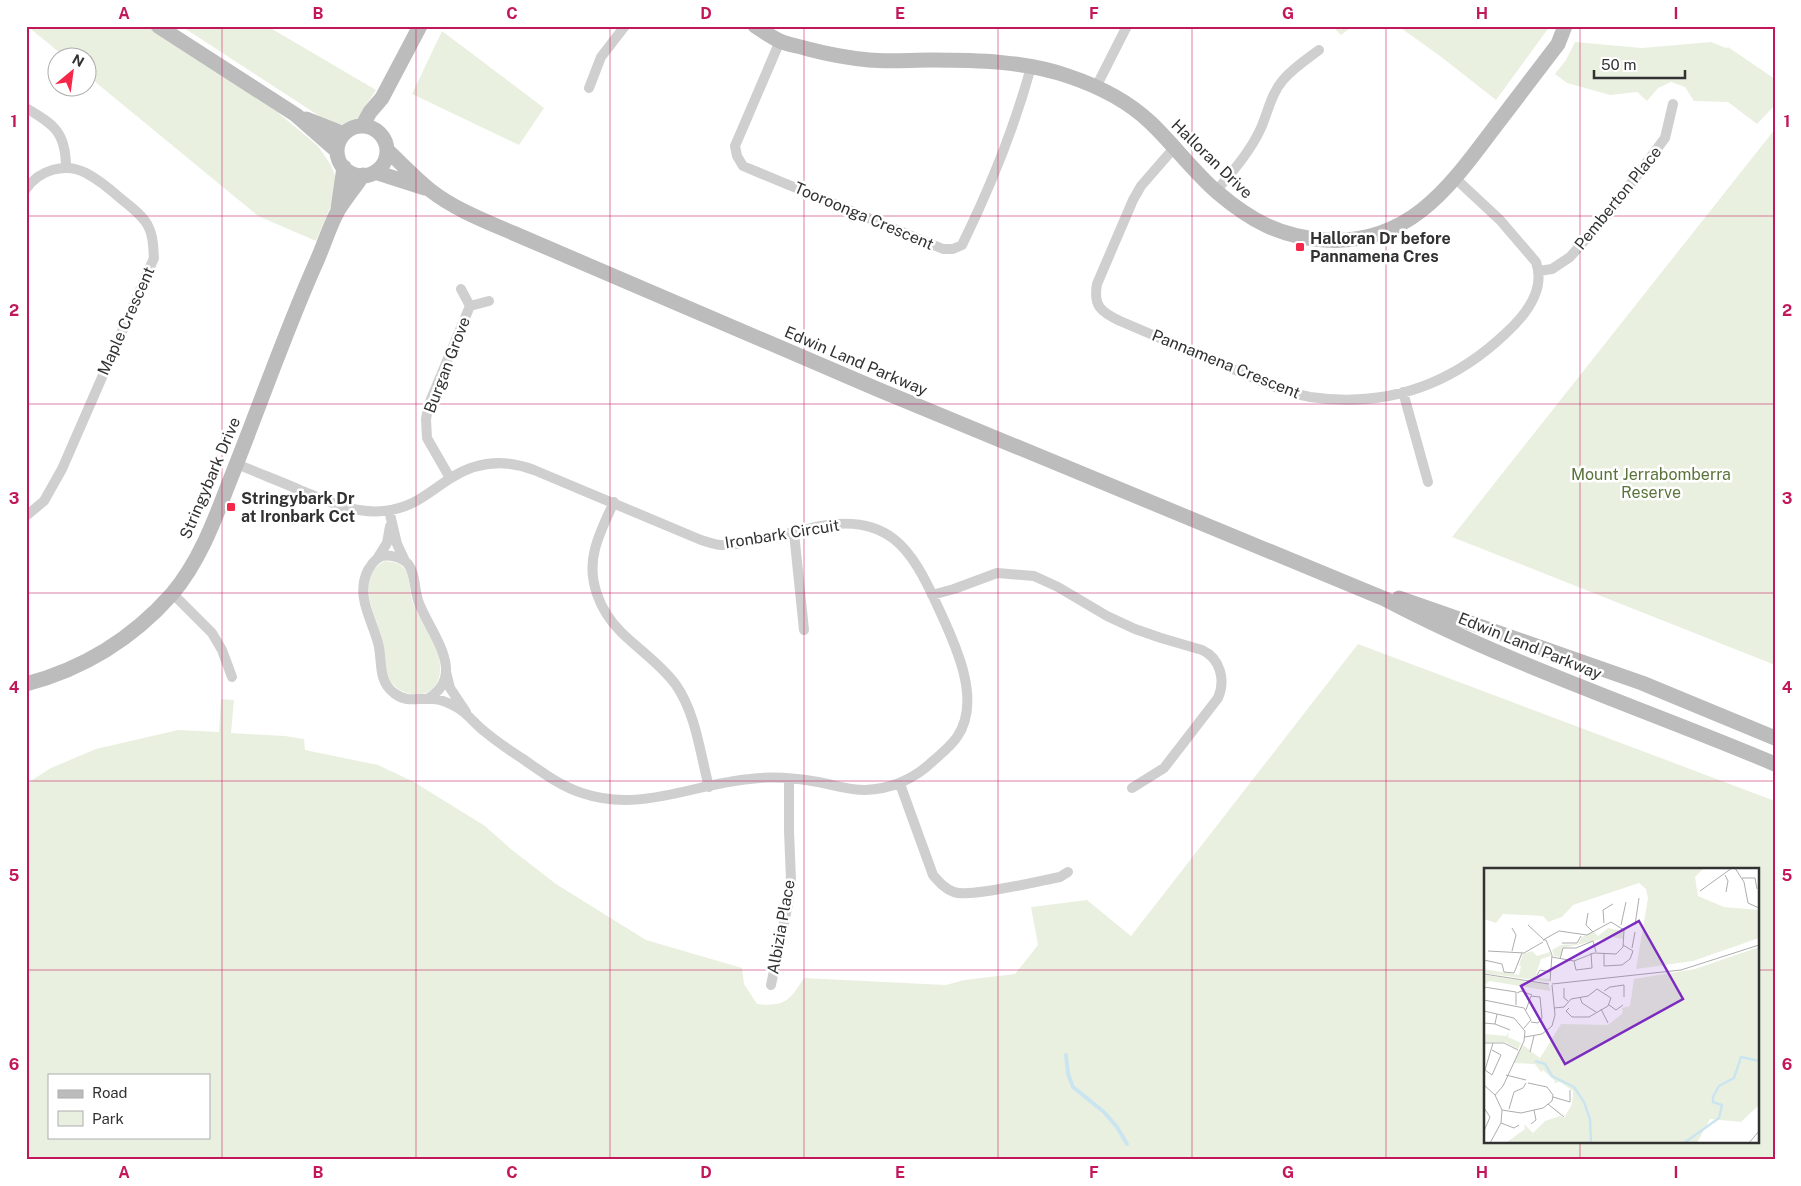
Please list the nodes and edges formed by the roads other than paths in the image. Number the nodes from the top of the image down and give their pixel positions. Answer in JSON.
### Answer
{"nodes":[{"id":1,"x":158,"y":26,"type":"edge"},
{"id":2,"x":420,"y":26,"type":"edge"},
{"id":3,"x":625,"y":26,"type":"edge"},
{"id":4,"x":755,"y":26,"type":"edge"},
{"id":5,"x":1127,"y":26,"type":"edge"},
{"id":6,"x":1565,"y":26,"type":"edge"},
{"id":7,"x":780,"y":41,"type":"junction"},
{"id":8,"x":1319,"y":50,"type":"dead end"},
{"id":9,"x":1030,"y":67,"type":"junction"},
{"id":10,"x":1096,"y":87,"type":"junction"},
{"id":11,"x":589,"y":88,"type":"dead end"},
{"id":12,"x":382,"y":98,"type":"junction"},
{"id":13,"x":1673,"y":104,"type":"dead end"},
{"id":14,"x":26,"y":108,"type":"edge"},
{"id":15,"x":296,"y":115,"type":"junction"},
{"id":16,"x":362,"y":126,"type":"junction"},
{"id":17,"x":379,"y":132,"type":"junction"},
{"id":18,"x":344,"y":134,"type":"junction"},
{"id":19,"x":1174,"y":148,"type":"junction"},
{"id":20,"x":337,"y":150,"type":"junction"},
{"id":21,"x":387,"y":150,"type":"junction"},
{"id":22,"x":66,"y":168,"type":"junction"},
{"id":23,"x":344,"y":168,"type":"junction"},
{"id":24,"x":369,"y":174,"type":"junction"},
{"id":25,"x":1456,"y":179,"type":"junction"},
{"id":26,"x":429,"y":189,"type":"junction"},
{"id":27,"x":26,"y":190,"type":"edge"},
{"id":28,"x":1216,"y":190,"type":"junction"},
{"id":29,"x":338,"y":210,"type":"junction"},
{"id":30,"x":1539,"y":271,"type":"junction"},
{"id":31,"x":461,"y":289,"type":"dead end"},
{"id":32,"x":488,"y":301,"type":"dead end"},
{"id":33,"x":470,"y":306,"type":"junction"},
{"id":34,"x":1403,"y":392,"type":"junction"},
{"id":35,"x":237,"y":464,"type":"junction"},
{"id":36,"x":450,"y":478,"type":"junction"},
{"id":37,"x":1428,"y":482,"type":"dead end"},
{"id":38,"x":614,"y":502,"type":"junction"},
{"id":39,"x":389,"y":510,"type":"junction"},
{"id":40,"x":26,"y":516,"type":"edge"},
{"id":41,"x":794,"y":533,"type":"junction"},
{"id":42,"x":1275,"y":553,"type":"junction"},
{"id":43,"x":377,"y":559,"type":"junction"},
{"id":44,"x":406,"y":562,"type":"junction"},
{"id":45,"x":172,"y":593,"type":"junction"},
{"id":46,"x":932,"y":594,"type":"junction"},
{"id":47,"x":804,"y":630,"type":"dead end"},
{"id":48,"x":446,"y":672,"type":"junction"},
{"id":49,"x":232,"y":677,"type":"dead end"},
{"id":50,"x":26,"y":684,"type":"edge"},
{"id":51,"x":427,"y":699,"type":"junction"},
{"id":52,"x":468,"y":715,"type":"junction"},
{"id":53,"x":1775,"y":738,"type":"edge"},
{"id":54,"x":1775,"y":764,"type":"edge"},
{"id":55,"x":789,"y":778,"type":"junction"},
{"id":56,"x":900,"y":784,"type":"junction"},
{"id":57,"x":709,"y":786,"type":"junction"},
{"id":58,"x":1132,"y":788,"type":"dead end"},
{"id":59,"x":1068,"y":872,"type":"dead end"},
{"id":60,"x":771,"y":985,"type":"dead end"}],
"edges":[{"from":1,"to":15,"type":"main road"},
{"from":2,"to":12,"type":"main road"},
{"from":3,"to":11,"type":"street"},
{"from":4,"to":7,"type":"main road","name":"Halloran Drive"},
{"from":5,"to":10,"type":"street"},
{"from":6,"to":25,"type":"main road","name":"Halloran Drive"},
{"from":7,"to":9,"type":"main road","name":"Halloran Drive"},
{"from":7,"to":9,"type":"street","name":"Tooroonga Crescent"},
{"from":8,"to":28,"type":"street"},
{"from":9,"to":10,"type":"main road","name":"Halloran Drive"},
{"from":10,"to":19,"type":"main road","name":"Halloran Drive"},
{"from":12,"to":16,"type":"main road"},
{"from":12,"to":17,"type":"main road"},
{"from":13,"to":30,"type":"street","name":"Pemberton Place"},
{"from":14,"to":22,"type":"street"},
{"from":15,"to":18,"type":"main road"},
{"from":15,"to":20,"type":"main road"},
{"from":16,"to":17,"type":"main road"},
{"from":16,"to":18,"type":"main road"},
{"from":17,"to":21,"type":"main road"},
{"from":18,"to":20,"type":"main road"},
{"from":19,"to":28,"type":"main road","name":"Halloran Drive"},
{"from":19,"to":34,"type":"street","name":"Pannamena Crescent"},
{"from":20,"to":23,"type":"main road"},
{"from":21,"to":24,"type":"main road"},
{"from":21,"to":26,"type":"main road","name":"Edwin Land Parkway"},
{"from":22,"to":27,"type":"street"},
{"from":22,"to":40,"type":"street","name":"Maple Crescent"},
{"from":23,"to":24,"type":"main road"},
{"from":23,"to":29,"type":"main road","name":"Stringybark Drive"},
{"from":24,"to":26,"type":"main road","name":"Edwin Land Parkway"},
{"from":24,"to":29,"type":"main road","name":"Stringybark Drive"},
{"from":25,"to":28,"type":"main road","name":"Halloran Drive"},
{"from":25,"to":30,"type":"street"},
{"from":26,"to":42,"type":"main road","name":"Edwin Land Parkway"},
{"from":29,"to":35,"type":"main road","name":"Stringybark Drive"},
{"from":30,"to":34,"type":"street","name":"Pannamena Crescent"},
{"from":31,"to":33,"type":"street","name":"Burgan Grove"},
{"from":32,"to":33,"type":"street","name":"Burgan Grove"},
{"from":33,"to":36,"type":"street","name":"Burgan Grove"},
{"from":34,"to":37,"type":"street"},
{"from":35,"to":39,"type":"street","name":"Ironbark Circuit"},
{"from":35,"to":45,"type":"main road","name":"Stringybark Drive"},
{"from":36,"to":38,"type":"street","name":"Ironbark Circuit"},
{"from":36,"to":39,"type":"street","name":"Ironbark Circuit"},
{"from":38,"to":41,"type":"street","name":"Ironbark Circuit"},
{"from":38,"to":57,"type":"street"},
{"from":39,"to":43,"type":"street","name":"Ironbark Circuit"},
{"from":39,"to":44,"type":"street","name":"Ironbark Circuit"},
{"from":41,"to":46,"type":"street","name":"Ironbark Circuit"},
{"from":41,"to":47,"type":"street"},
{"from":42,"to":53,"type":"main road","name":"Edwin Land Parkway"},
{"from":42,"to":54,"type":"main road","name":"Edwin Land Parkway"},
{"from":43,"to":44,"type":"street"},
{"from":43,"to":51,"type":"street","name":"Ironbark Circuit"},
{"from":44,"to":48,"type":"street","name":"Ironbark Circuit"},
{"from":45,"to":49,"type":"street"},
{"from":45,"to":50,"type":"main road","name":"Stringybark Drive"},
{"from":46,"to":56,"type":"street","name":"Ironbark Circuit"},
{"from":46,"to":58,"type":"street"},
{"from":48,"to":51,"type":"street"},
{"from":48,"to":52,"type":"street","name":"Ironbark Circuit"},
{"from":51,"to":52,"type":"street","name":"Ironbark Circuit"},
{"from":52,"to":57,"type":"street","name":"Ironbark Circuit"},
{"from":55,"to":56,"type":"street","name":"Ironbark Circuit"},
{"from":55,"to":57,"type":"street","name":"Ironbark Circuit"},
{"from":55,"to":60,"type":"street","name":"Albizia Place"},
{"from":56,"to":59,"type":"street"}]}
